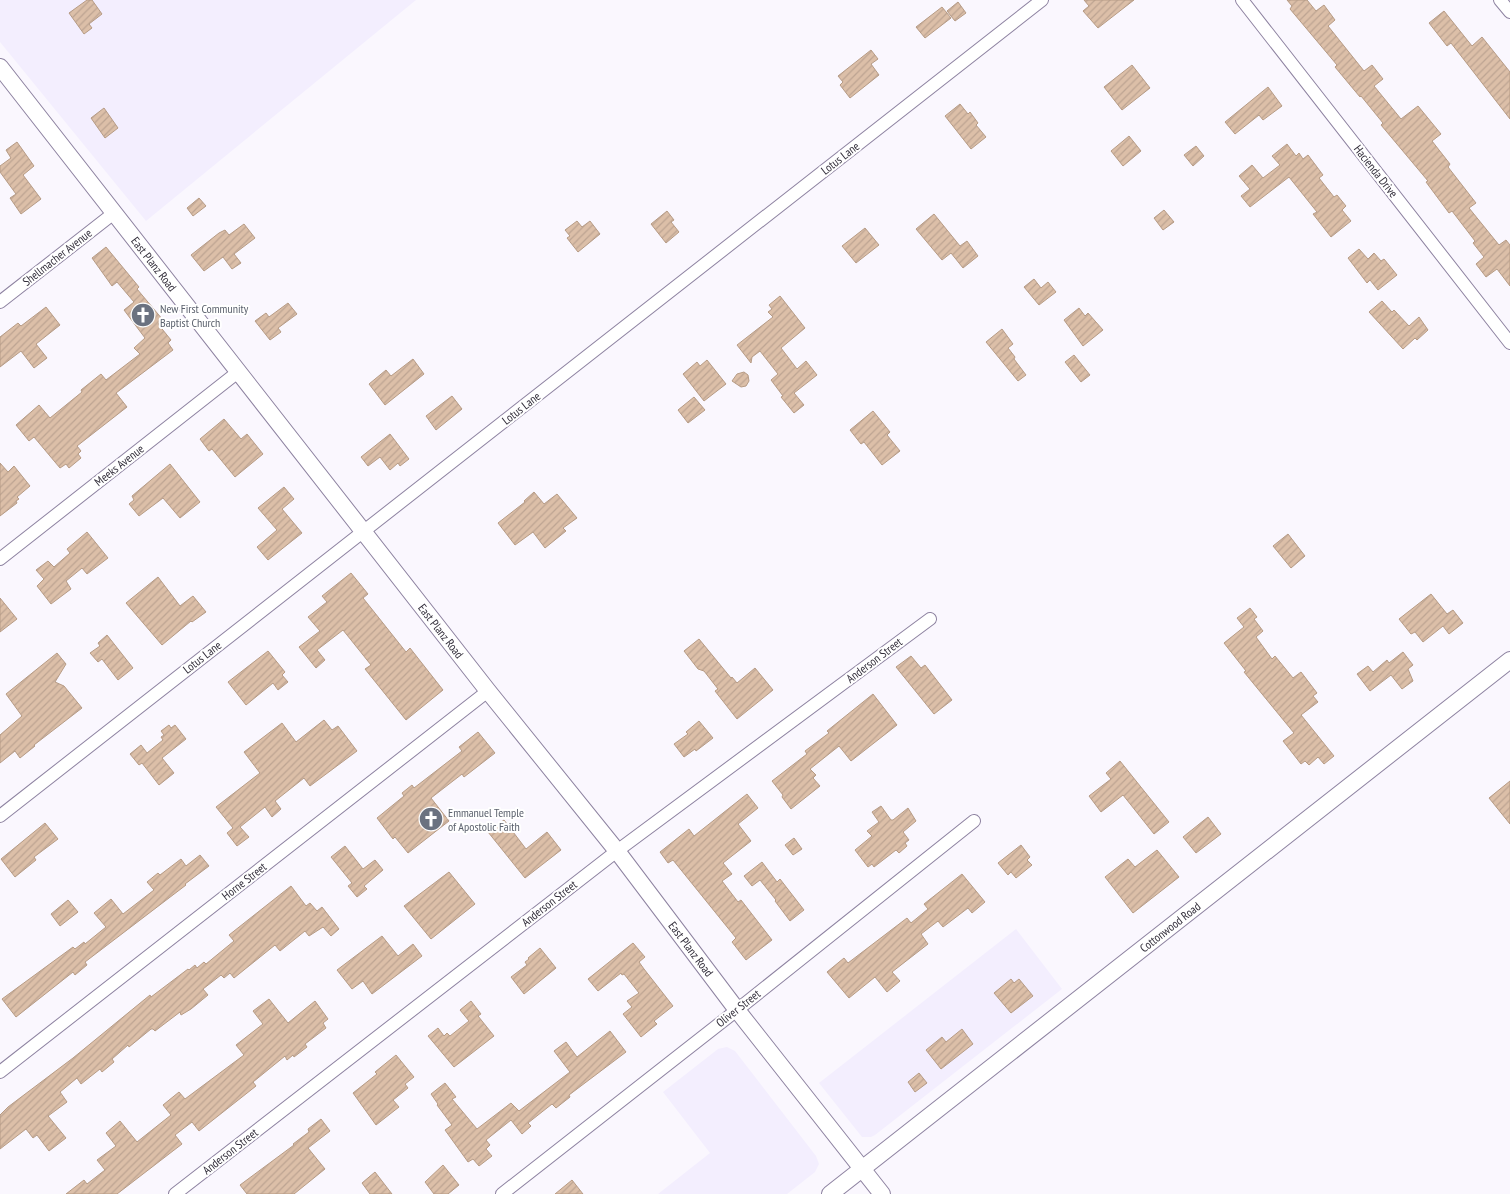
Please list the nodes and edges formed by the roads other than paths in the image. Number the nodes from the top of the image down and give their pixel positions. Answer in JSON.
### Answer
{"nodes":[{"id":1,"x":1042,"y":0,"type":"edge"},
{"id":2,"x":1242,"y":0,"type":"edge"},
{"id":3,"x":1500,"y":0,"type":"edge"},
{"id":4,"x":1510,"y":12,"type":"edge"},
{"id":5,"x":0,"y":67,"type":"edge"},
{"id":6,"x":114,"y":213,"type":"junction"},
{"id":7,"x":0,"y":302,"type":"edge"},
{"id":8,"x":1510,"y":343,"type":"edge"},
{"id":9,"x":238,"y":372,"type":"junction"},
{"id":10,"x":363,"y":532,"type":"junction"},
{"id":11,"x":0,"y":558,"type":"edge"},
{"id":12,"x":930,"y":619,"type":"dead end"},
{"id":13,"x":1510,"y":660,"type":"edge"},
{"id":14,"x":488,"y":691,"type":"junction"},
{"id":15,"x":0,"y":816,"type":"edge"},
{"id":16,"x":974,"y":821,"type":"dead end"},
{"id":17,"x":617,"y":851,"type":"junction"},
{"id":18,"x":737,"y":1010,"type":"junction"},
{"id":19,"x":0,"y":1072,"type":"edge"},
{"id":20,"x":862,"y":1169,"type":"junction"},
{"id":21,"x":175,"y":1194,"type":"edge"},
{"id":22,"x":502,"y":1194,"type":"edge"},
{"id":23,"x":830,"y":1194,"type":"edge"},
{"id":24,"x":882,"y":1194,"type":"edge"}],
"edges":[{"from":1,"to":10,"type":"street","name":"Lotus Lane"},
{"from":2,"to":8,"type":"street","name":"Hacienda Drive"},
{"from":3,"to":4,"type":"street"},
{"from":5,"to":6,"type":"street","name":"East Planz Road"},
{"from":6,"to":7,"type":"street","name":"Shellmacher Avenue"},
{"from":6,"to":9,"type":"street","name":"East Planz Road"},
{"from":9,"to":10,"type":"street","name":"East Planz Road"},
{"from":9,"to":11,"type":"street","name":"Meeks Avenue"},
{"from":10,"to":14,"type":"street","name":"East Planz Road"},
{"from":10,"to":15,"type":"street","name":"Lotus Lane"},
{"from":12,"to":17,"type":"street","name":"Anderson Street"},
{"from":13,"to":20,"type":"street","name":"Cottonwood Road"},
{"from":14,"to":17,"type":"street","name":"East Planz Road"},
{"from":14,"to":19,"type":"street","name":"Horne Street"},
{"from":16,"to":18,"type":"street","name":"Oliver Street"},
{"from":17,"to":18,"type":"street","name":"East Planz Road"},
{"from":17,"to":21,"type":"street","name":"Anderson Street"},
{"from":18,"to":20,"type":"street","name":"East Planz Road"},
{"from":18,"to":22,"type":"street","name":"Oliver Street"},
{"from":20,"to":23,"type":"street","name":"Cottonwood Road"},
{"from":20,"to":24,"type":"street","name":"East Planz Road"}]}
